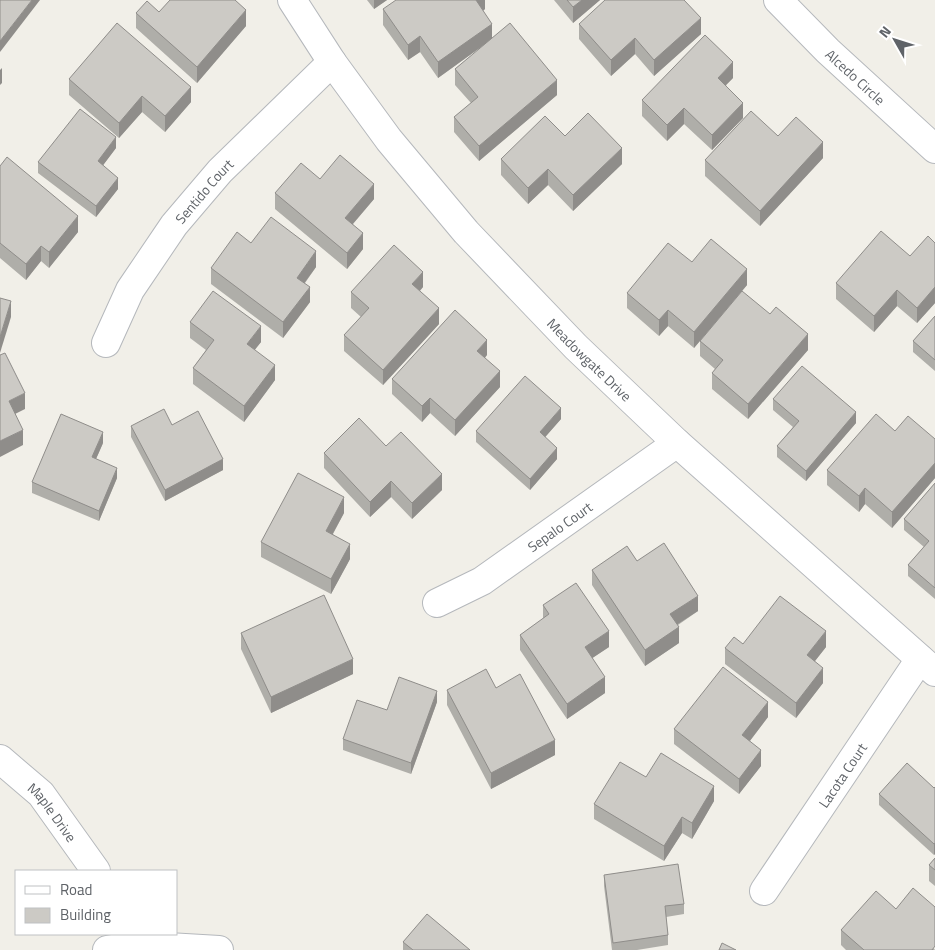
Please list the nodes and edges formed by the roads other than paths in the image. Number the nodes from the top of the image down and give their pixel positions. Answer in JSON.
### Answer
{"nodes":[{"id":1,"x":292,"y":0,"type":"edge"},
{"id":2,"x":778,"y":0,"type":"edge"},
{"id":3,"x":332,"y":62,"type":"junction"},
{"id":4,"x":935,"y":149,"type":"edge"},
{"id":5,"x":106,"y":343,"type":"dead end"},
{"id":6,"x":677,"y":443,"type":"junction"},
{"id":7,"x":437,"y":603,"type":"dead end"},
{"id":8,"x":928,"y":666,"type":"edge"},
{"id":9,"x":0,"y":759,"type":"edge"},
{"id":10,"x":95,"y":870,"type":"edge"},
{"id":11,"x":764,"y":891,"type":"dead end"},
{"id":12,"x":132,"y":943,"type":"edge"},
{"id":13,"x":107,"y":950,"type":"edge"},
{"id":14,"x":219,"y":950,"type":"edge"}],
"edges":[{"from":1,"to":3,"type":"street","name":"Meadowgate Drive"},
{"from":2,"to":4,"type":"street","name":"Alcedo Circle"},
{"from":3,"to":5,"type":"street","name":"Sentido Court"},
{"from":3,"to":6,"type":"street","name":"Meadowgate Drive"},
{"from":6,"to":7,"type":"street","name":"Sepalo Court"},
{"from":6,"to":8,"type":"street","name":"Meadowgate Drive"},
{"from":8,"to":11,"type":"street","name":"Lacota Court"},
{"from":9,"to":10,"type":"street","name":"Maple Drive"},
{"from":12,"to":13,"type":"street"},
{"from":12,"to":14,"type":"street"}]}
